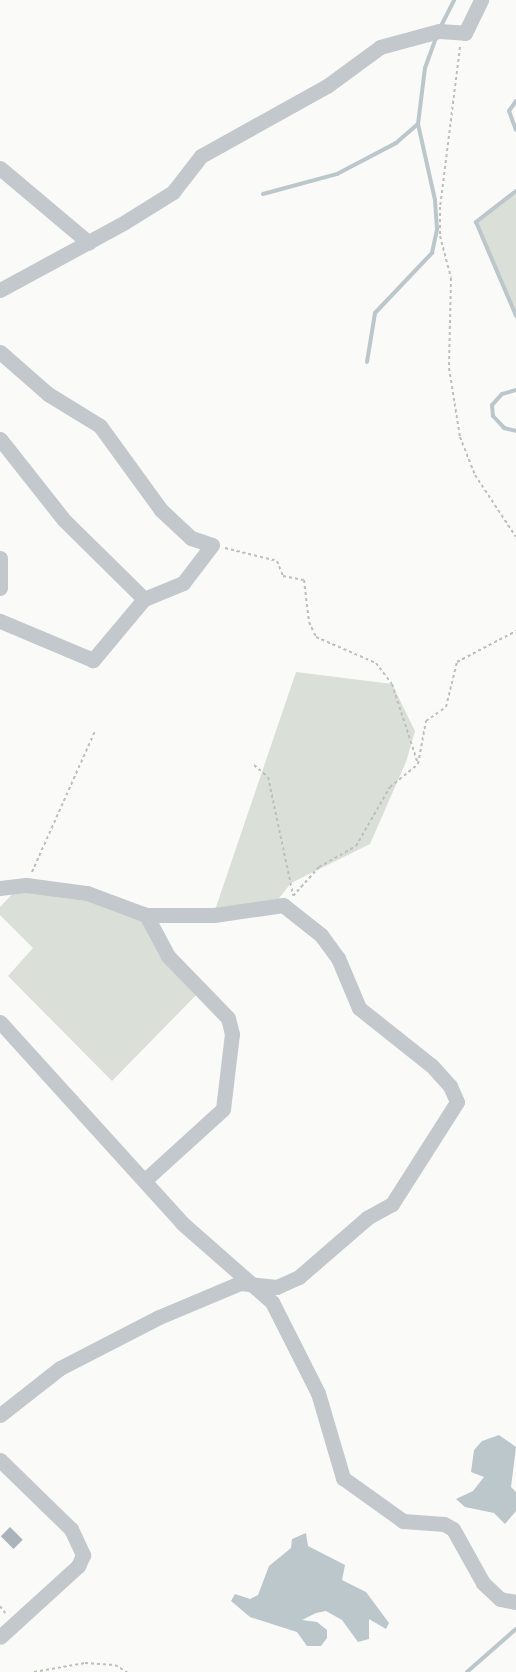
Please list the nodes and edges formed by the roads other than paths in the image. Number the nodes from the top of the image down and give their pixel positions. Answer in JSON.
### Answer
{"nodes":[{"id":1,"x":481,"y":0,"type":"edge"},
{"id":2,"x":0,"y":168,"type":"edge"},
{"id":3,"x":89,"y":243,"type":"junction"},
{"id":4,"x":0,"y":290,"type":"edge"},
{"id":5,"x":0,"y":352,"type":"edge"},
{"id":6,"x":0,"y":439,"type":"edge"},
{"id":7,"x":0,"y":558,"type":"edge"},
{"id":8,"x":0,"y":588,"type":"edge"},
{"id":9,"x":144,"y":599,"type":"junction"},
{"id":10,"x":0,"y":621,"type":"edge"},
{"id":11,"x":0,"y":888,"type":"edge"},
{"id":12,"x":146,"y":915,"type":"junction"},
{"id":13,"x":0,"y":1022,"type":"edge"},
{"id":14,"x":145,"y":1180,"type":"junction"},
{"id":15,"x":254,"y":1283,"type":"junction"},
{"id":16,"x":0,"y":1414,"type":"edge"},
{"id":17,"x":0,"y":1460,"type":"edge"},
{"id":18,"x":516,"y":1602,"type":"edge"},
{"id":19,"x":0,"y":1637,"type":"edge"}],
"edges":[{"from":1,"to":3,"type":"street"},
{"from":2,"to":3,"type":"street"},
{"from":3,"to":4,"type":"street"},
{"from":5,"to":9,"type":"street"},
{"from":6,"to":9,"type":"street"},
{"from":7,"to":8,"type":"street"},
{"from":9,"to":10,"type":"street"},
{"from":11,"to":12,"type":"street"},
{"from":12,"to":14,"type":"street"},
{"from":12,"to":15,"type":"street"},
{"from":13,"to":14,"type":"street"},
{"from":14,"to":15,"type":"street"},
{"from":15,"to":16,"type":"street"},
{"from":15,"to":18,"type":"street"},
{"from":17,"to":19,"type":"street"}]}
